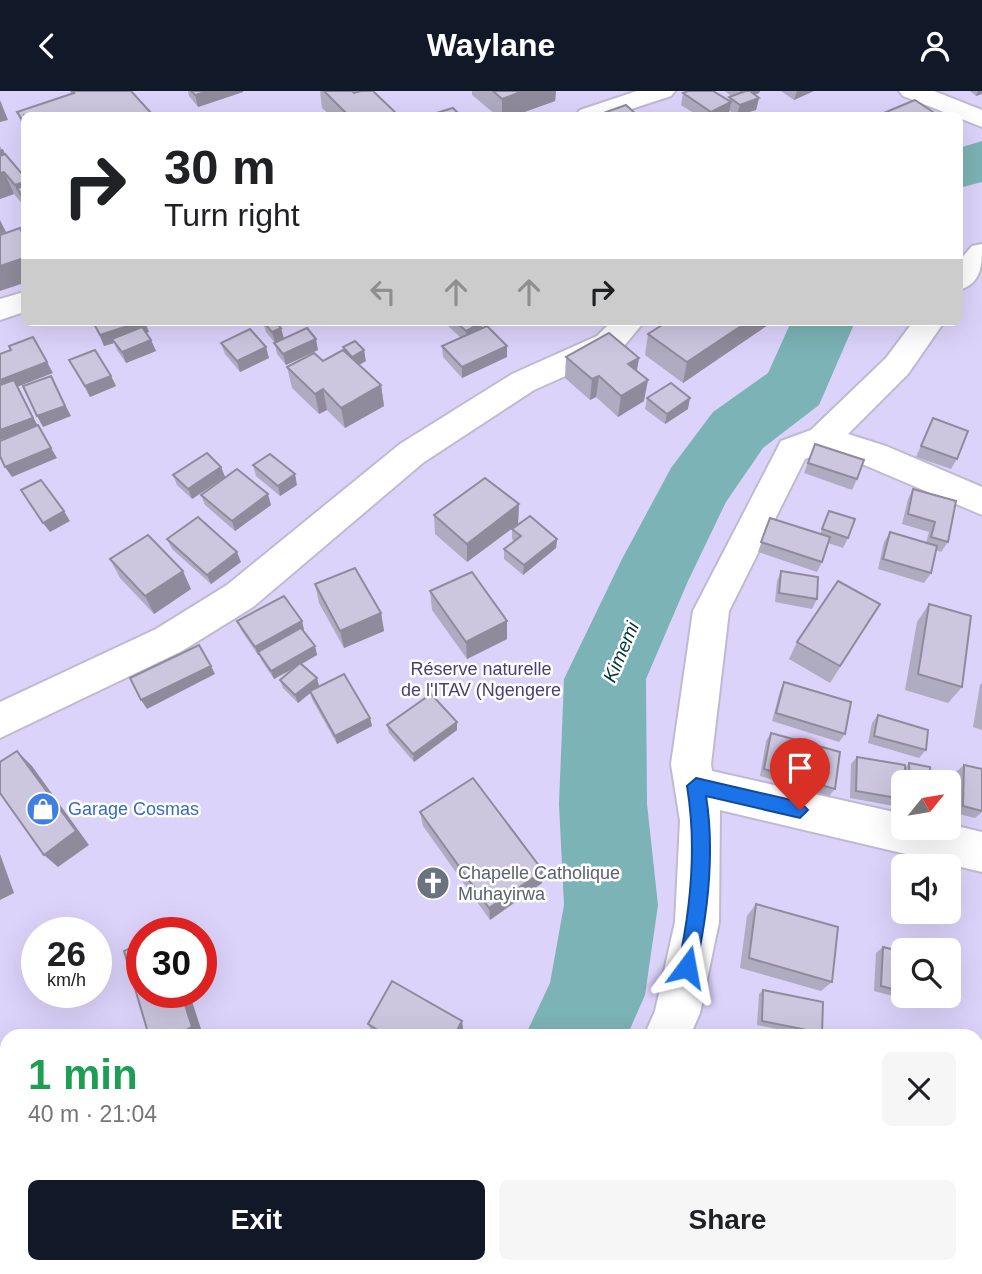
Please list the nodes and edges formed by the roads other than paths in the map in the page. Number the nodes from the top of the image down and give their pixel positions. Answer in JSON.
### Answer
{"nodes":[{"id":1,"x":662,"y":91,"type":"edge"},
{"id":2,"x":912,"y":91,"type":"edge"},
{"id":3,"x":627,"y":96,"type":"edge"},
{"id":4,"x":596,"y":112,"type":"edge"},
{"id":5,"x":982,"y":119,"type":"edge"},
{"id":6,"x":982,"y":253,"type":"edge"},
{"id":7,"x":963,"y":275,"type":"edge"},
{"id":8,"x":21,"y":303,"type":"edge"},
{"id":9,"x":0,"y":310,"type":"edge"},
{"id":10,"x":625,"y":326,"type":"edge"},
{"id":11,"x":926,"y":326,"type":"edge"},
{"id":12,"x":823,"y":439,"type":"junction"},
{"id":13,"x":982,"y":502,"type":"edge"},
{"id":14,"x":0,"y":721,"type":"edge"},
{"id":15,"x":696,"y":786,"type":"junction"},
{"id":16,"x":982,"y":852,"type":"edge"},
{"id":17,"x":670,"y":1029,"type":"edge"}],
"edges":[{"from":1,"to":3,"type":"street"},
{"from":2,"to":5,"type":"street"},
{"from":3,"to":4,"type":"street"},
{"from":6,"to":7,"type":"street"},
{"from":8,"to":9,"type":"street"},
{"from":10,"to":14,"type":"street"},
{"from":11,"to":12,"type":"street"},
{"from":12,"to":13,"type":"street"},
{"from":12,"to":15,"type":"street"},
{"from":15,"to":16,"type":"street"},
{"from":15,"to":17,"type":"street"}]}
